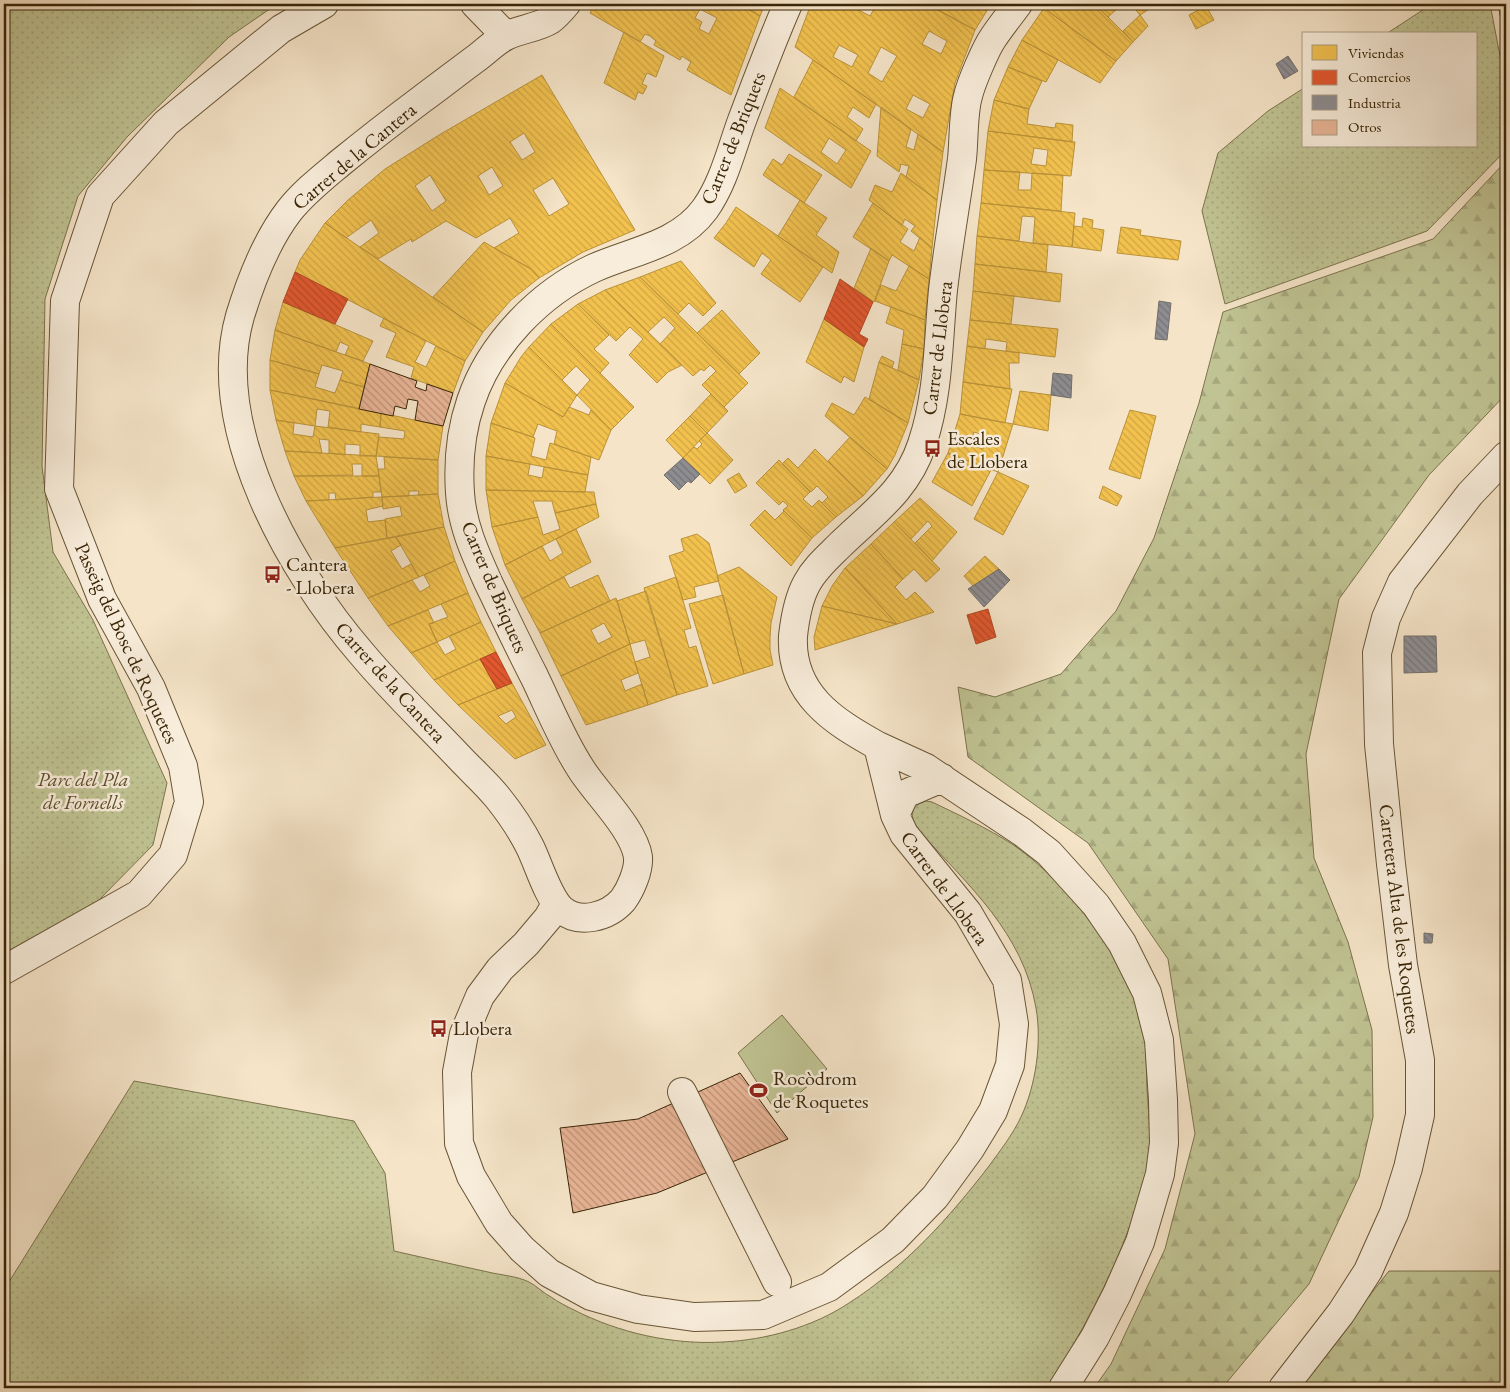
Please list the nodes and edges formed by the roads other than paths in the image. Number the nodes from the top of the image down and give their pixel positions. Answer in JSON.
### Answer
{"nodes":[{"id":1,"x":324,"y":4,"type":"edge"},
{"id":2,"x":475,"y":4,"type":"edge"},
{"id":3,"x":566,"y":4,"type":"edge"},
{"id":4,"x":788,"y":4,"type":"edge"},
{"id":5,"x":1018,"y":4,"type":"edge"},
{"id":6,"x":506,"y":36,"type":"junction"},
{"id":7,"x":1506,"y":456,"type":"edge"},
{"id":8,"x":878,"y":746,"type":"junction"},
{"id":9,"x":942,"y":778,"type":"junction"},
{"id":10,"x":894,"y":815,"type":"junction"},
{"id":11,"x":556,"y":904,"type":"junction"},
{"id":12,"x":4,"y":970,"type":"edge"},
{"id":13,"x":682,"y":1092,"type":"dead end"},
{"id":14,"x":776,"y":1282,"type":"dead end"},
{"id":15,"x":1063,"y":1388,"type":"edge"},
{"id":16,"x":1283,"y":1388,"type":"edge"}],
"edges":[{"from":1,"to":12,"type":"street","name":"Passeig del Bosc de Roquetes"},
{"from":2,"to":6,"type":"street"},
{"from":3,"to":6,"type":"street","name":"Carrer de la Cantera"},
{"from":4,"to":11,"type":"street","name":"Carrer de Briquets"},
{"from":5,"to":8,"type":"street","name":"Carrer de Llobera"},
{"from":6,"to":11,"type":"street","name":"Carrer de la Cantera"},
{"from":7,"to":16,"type":"street","name":"Carretera Alta de les Roquetes"},
{"from":8,"to":9,"type":"street"},
{"from":8,"to":10,"type":"street","name":"Carrer de Llobera"},
{"from":9,"to":10,"type":"street"},
{"from":9,"to":15,"type":"street"},
{"from":10,"to":11,"type":"street","name":"Carrer de Llobera"},
{"from":13,"to":14,"type":"street"}]}
